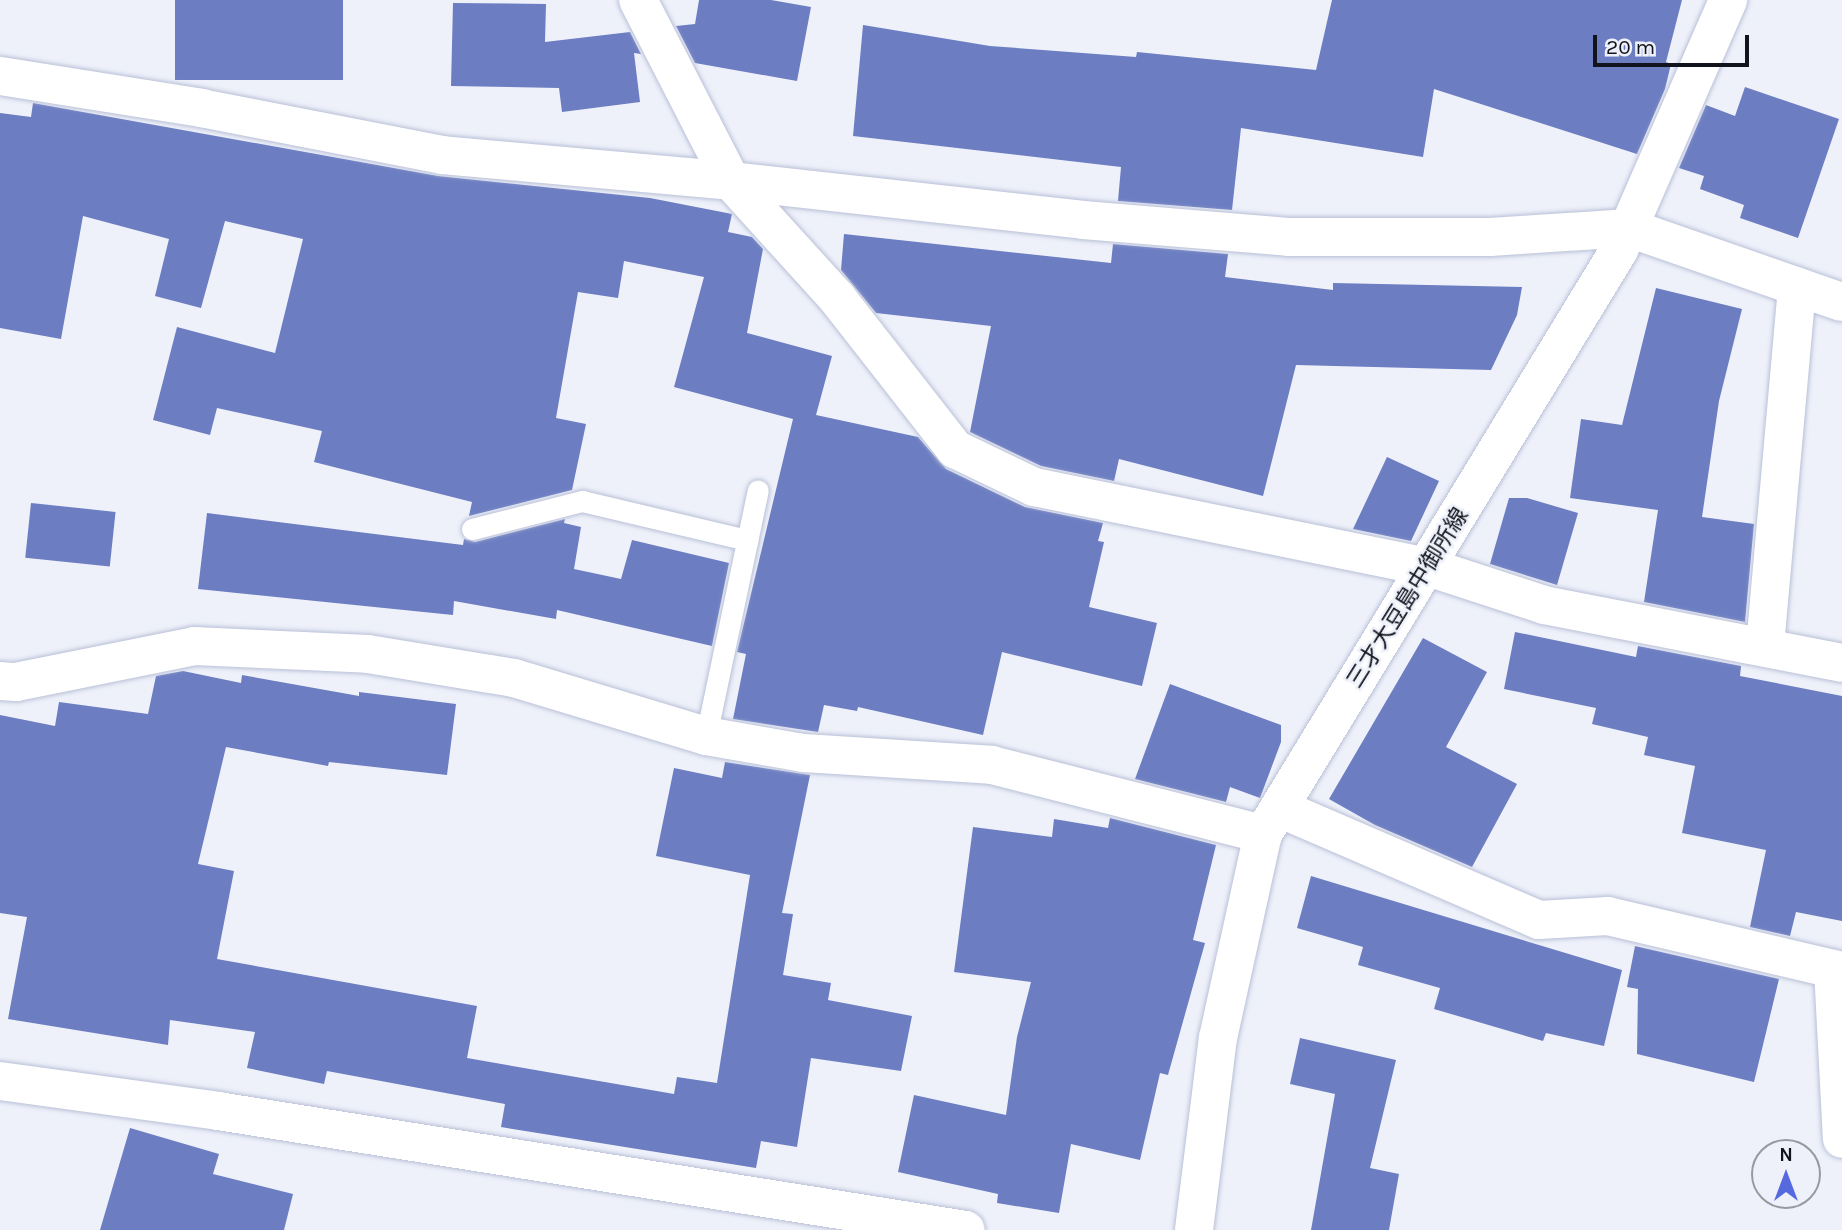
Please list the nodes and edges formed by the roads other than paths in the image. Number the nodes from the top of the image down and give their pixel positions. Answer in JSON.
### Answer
{"nodes":[{"id":1,"x":638,"y":0,"type":"edge"},
{"id":2,"x":1728,"y":0,"type":"edge"},
{"id":3,"x":0,"y":76,"type":"edge"},
{"id":4,"x":731,"y":181,"type":"junction"},
{"id":5,"x":1629,"y":228,"type":"junction"},
{"id":6,"x":1797,"y":286,"type":"junction"},
{"id":7,"x":1842,"y":302,"type":"edge"},
{"id":8,"x":758,"y":490,"type":"dead end"},
{"id":9,"x":472,"y":529,"type":"dead end"},
{"id":10,"x":747,"y":540,"type":"junction"},
{"id":11,"x":1428,"y":567,"type":"junction"},
{"id":12,"x":1765,"y":646,"type":"junction"},
{"id":13,"x":1842,"y":663,"type":"edge"},
{"id":14,"x":0,"y":681,"type":"edge"},
{"id":15,"x":706,"y":736,"type":"junction"},
{"id":16,"x":1271,"y":821,"type":"junction"},
{"id":17,"x":1838,"y":970,"type":"edge"},
{"id":18,"x":0,"y":1081,"type":"edge"},
{"id":19,"x":1842,"y":1139,"type":"edge"},
{"id":20,"x":965,"y":1230,"type":"edge"},
{"id":21,"x":1194,"y":1230,"type":"edge"}],
"edges":[{"from":1,"to":4,"type":"street"},
{"from":2,"to":5,"type":"street","name":"三才大豆島中御所線"},
{"from":3,"to":4,"type":"street"},
{"from":4,"to":5,"type":"street"},
{"from":4,"to":11,"type":"street"},
{"from":5,"to":6,"type":"street"},
{"from":5,"to":11,"type":"street","name":"三才大豆島中御所線"},
{"from":6,"to":7,"type":"street"},
{"from":6,"to":12,"type":"street"},
{"from":8,"to":10,"type":"lane"},
{"from":9,"to":10,"type":"lane"},
{"from":10,"to":15,"type":"lane"},
{"from":11,"to":12,"type":"street"},
{"from":11,"to":16,"type":"street","name":"三才大豆島中御所線"},
{"from":12,"to":13,"type":"street"},
{"from":14,"to":15,"type":"street"},
{"from":15,"to":16,"type":"street"},
{"from":16,"to":17,"type":"street"},
{"from":16,"to":21,"type":"street","name":"三才大豆島中御所線"},
{"from":17,"to":19,"type":"street"},
{"from":18,"to":20,"type":"street"}]}
